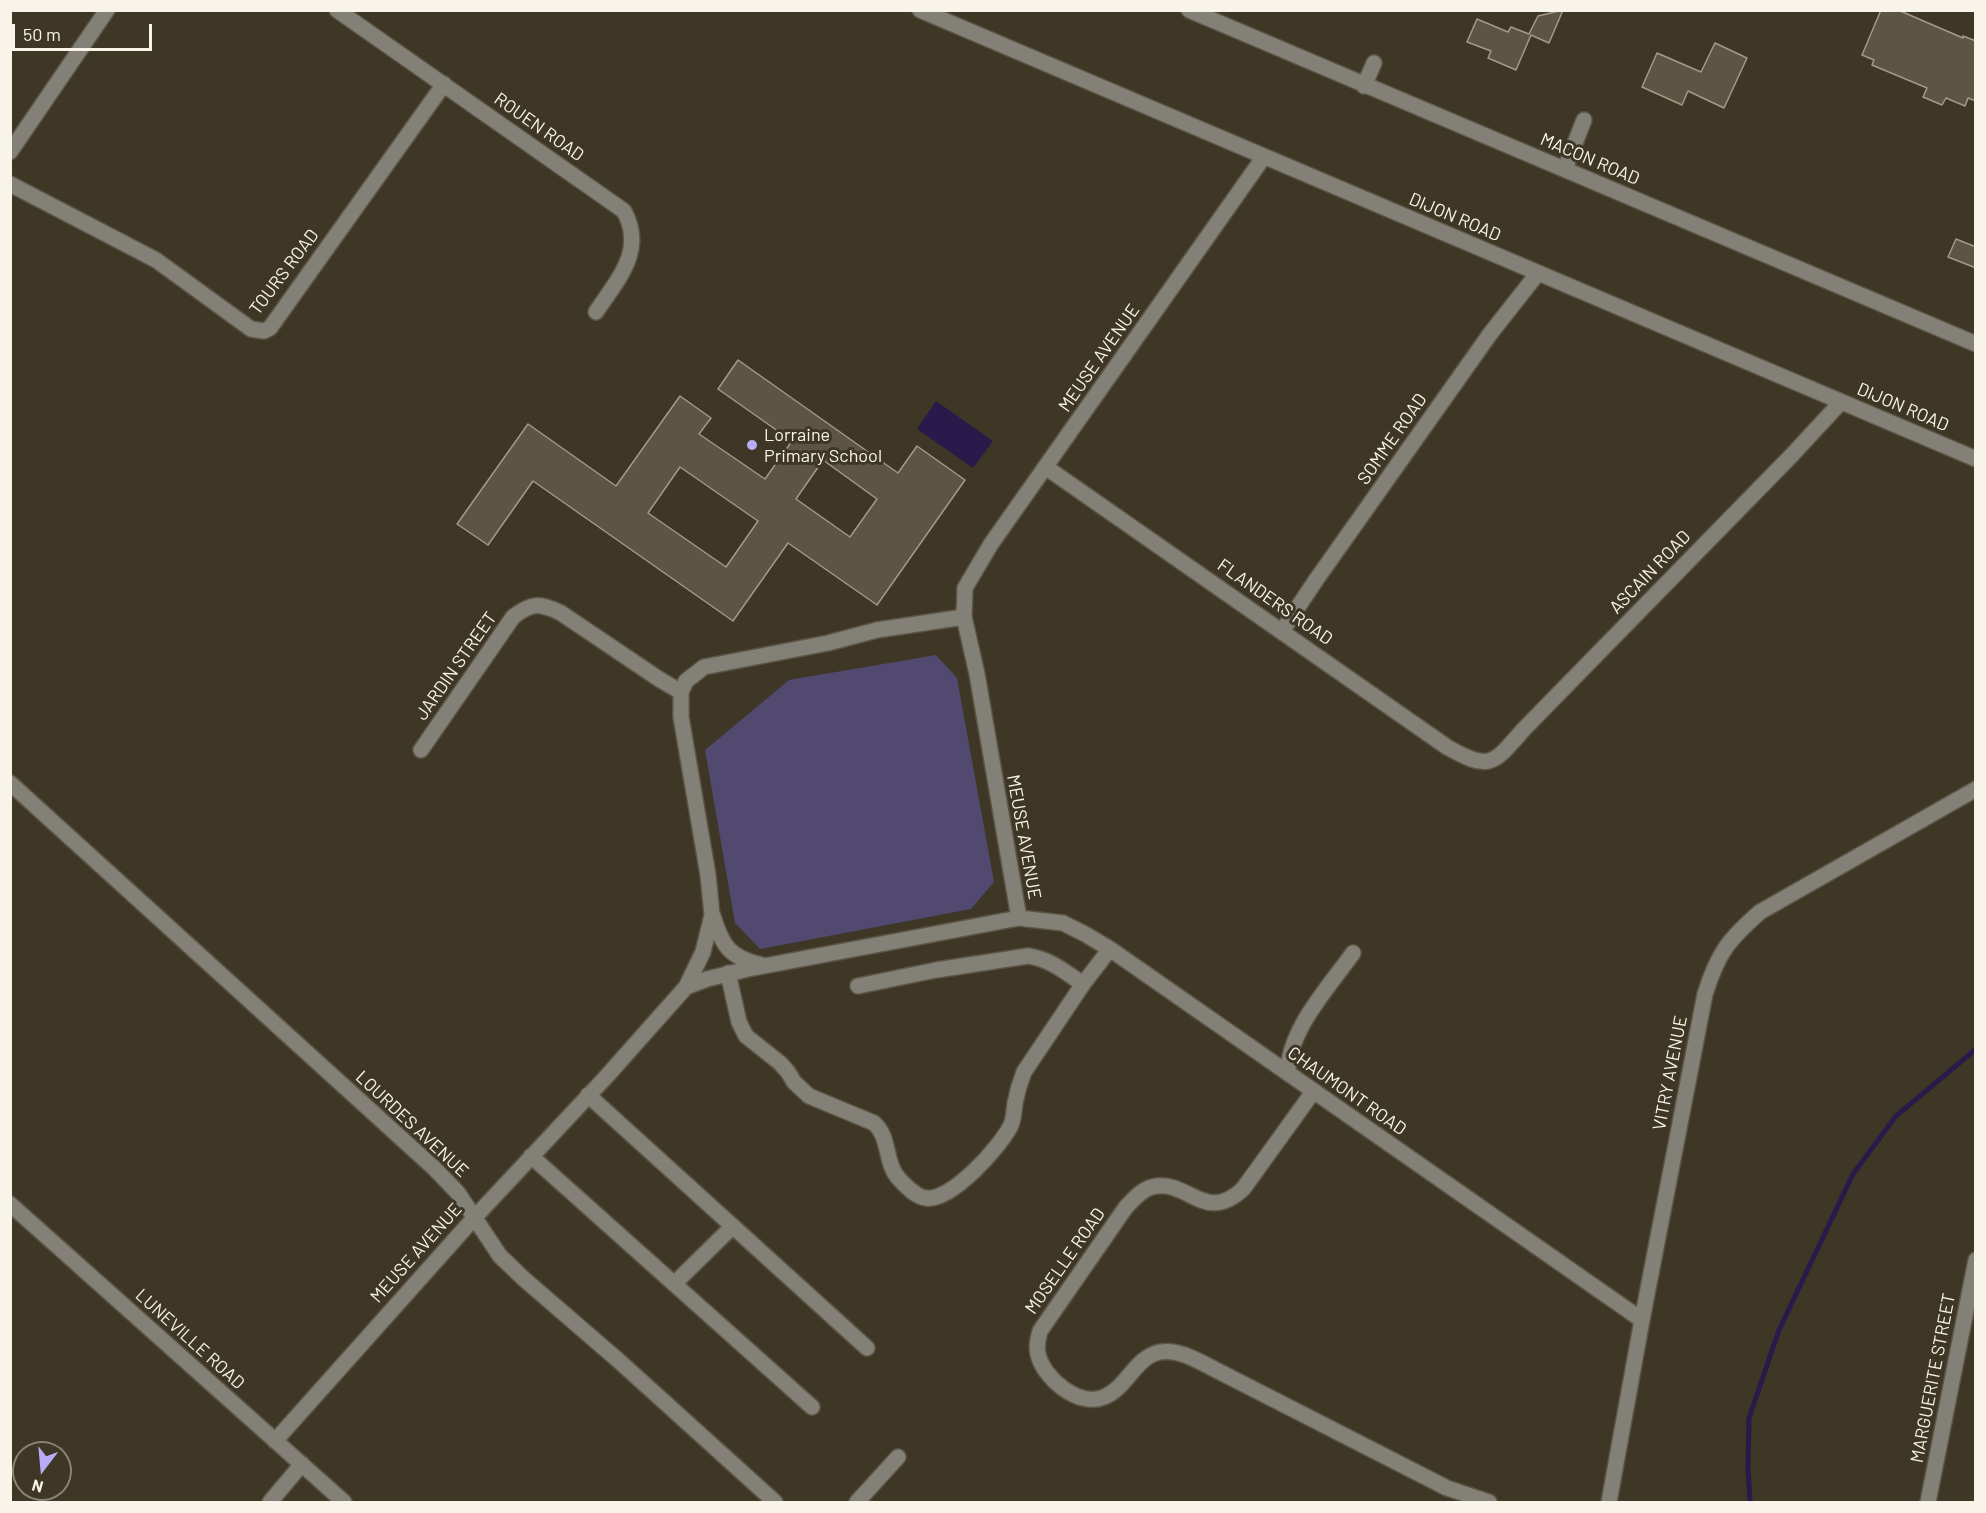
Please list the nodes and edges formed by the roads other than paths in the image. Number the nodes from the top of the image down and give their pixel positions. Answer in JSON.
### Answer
{"nodes":[{"id":1,"x":106,"y":10,"type":"edge"},
{"id":2,"x":338,"y":10,"type":"edge"},
{"id":3,"x":920,"y":10,"type":"edge"},
{"id":4,"x":1189,"y":10,"type":"edge"},
{"id":5,"x":1215,"y":16,"type":"edge"},
{"id":6,"x":1374,"y":63,"type":"dead end"},
{"id":7,"x":444,"y":84,"type":"junction"},
{"id":8,"x":1364,"y":86,"type":"junction"},
{"id":9,"x":1584,"y":120,"type":"dead end"},
{"id":10,"x":11,"y":150,"type":"edge"},
{"id":11,"x":1263,"y":158,"type":"junction"},
{"id":12,"x":1565,"y":169,"type":"junction"},
{"id":13,"x":10,"y":184,"type":"edge"},
{"id":14,"x":1538,"y":273,"type":"junction"},
{"id":15,"x":596,"y":312,"type":"dead end"},
{"id":16,"x":1976,"y":344,"type":"edge"},
{"id":17,"x":1840,"y":402,"type":"junction"},
{"id":18,"x":1976,"y":459,"type":"edge"},
{"id":19,"x":1047,"y":468,"type":"junction"},
{"id":20,"x":964,"y":617,"type":"junction"},
{"id":21,"x":1282,"y":631,"type":"junction"},
{"id":22,"x":681,"y":692,"type":"junction"},
{"id":23,"x":421,"y":750,"type":"dead end"},
{"id":24,"x":1484,"y":763,"type":"joint"},
{"id":25,"x":10,"y":783,"type":"edge"},
{"id":26,"x":1976,"y":789,"type":"edge"},
{"id":27,"x":712,"y":915,"type":"junction"},
{"id":28,"x":1019,"y":918,"type":"junction"},
{"id":29,"x":1110,"y":950,"type":"junction"},
{"id":30,"x":1353,"y":953,"type":"dead end"},
{"id":31,"x":768,"y":966,"type":"junction"},
{"id":32,"x":728,"y":974,"type":"junction"},
{"id":33,"x":1083,"y":984,"type":"junction"},
{"id":34,"x":858,"y":986,"type":"dead end"},
{"id":35,"x":686,"y":987,"type":"junction"},
{"id":36,"x":1288,"y":1073,"type":"junction"},
{"id":37,"x":1313,"y":1092,"type":"junction"},
{"id":38,"x":588,"y":1095,"type":"junction"},
{"id":39,"x":531,"y":1156,"type":"junction"},
{"id":40,"x":10,"y":1204,"type":"edge"},
{"id":41,"x":475,"y":1217,"type":"junction"},
{"id":42,"x":733,"y":1226,"type":"junction"},
{"id":43,"x":1975,"y":1261,"type":"edge"},
{"id":44,"x":674,"y":1284,"type":"junction"},
{"id":45,"x":1642,"y":1320,"type":"junction"},
{"id":46,"x":867,"y":1348,"type":"dead end"},
{"id":47,"x":812,"y":1407,"type":"dead end"},
{"id":48,"x":275,"y":1441,"type":"junction"},
{"id":49,"x":898,"y":1457,"type":"dead end"},
{"id":50,"x":302,"y":1464,"type":"junction"},
{"id":51,"x":270,"y":1503,"type":"edge"},
{"id":52,"x":344,"y":1503,"type":"edge"},
{"id":53,"x":775,"y":1503,"type":"edge"},
{"id":54,"x":857,"y":1503,"type":"edge"},
{"id":55,"x":1489,"y":1503,"type":"edge"},
{"id":56,"x":1609,"y":1503,"type":"edge"},
{"id":57,"x":1928,"y":1503,"type":"edge"}],
"edges":[{"from":1,"to":10,"type":"street"},
{"from":2,"to":7,"type":"street","name":"ROUEN ROAD"},
{"from":3,"to":11,"type":"street","name":"DIJON ROAD"},
{"from":4,"to":5,"type":"street","name":"MACON ROAD"},
{"from":5,"to":8,"type":"street","name":"MACON ROAD"},
{"from":6,"to":8,"type":"street"},
{"from":7,"to":13,"type":"street","name":"TOURS ROAD"},
{"from":7,"to":15,"type":"street","name":"ROUEN ROAD"},
{"from":8,"to":12,"type":"street","name":"MACON ROAD"},
{"from":9,"to":12,"type":"street"},
{"from":11,"to":14,"type":"street","name":"DIJON ROAD"},
{"from":11,"to":19,"type":"street","name":"MEUSE AVENUE"},
{"from":12,"to":16,"type":"street","name":"MACON ROAD"},
{"from":14,"to":17,"type":"street","name":"DIJON ROAD"},
{"from":14,"to":21,"type":"street","name":"SOMME ROAD"},
{"from":17,"to":18,"type":"street","name":"DIJON ROAD"},
{"from":17,"to":24,"type":"street","name":"ASCAIN ROAD"},
{"from":19,"to":20,"type":"street","name":"MEUSE AVENUE"},
{"from":19,"to":21,"type":"street","name":"FLANDERS ROAD"},
{"from":20,"to":22,"type":"street"},
{"from":20,"to":28,"type":"street","name":"MEUSE AVENUE"},
{"from":21,"to":24,"type":"street","name":"FLANDERS ROAD"},
{"from":22,"to":23,"type":"street","name":"JARDIN STREET"},
{"from":22,"to":27,"type":"street","name":"MEUSE AVENUE"},
{"from":25,"to":41,"type":"street","name":"LOURDES AVENUE"},
{"from":26,"to":45,"type":"street","name":"VITRY AVENUE"},
{"from":27,"to":31,"type":"street","name":"MEUSE AVENUE"},
{"from":27,"to":35,"type":"street","name":"MEUSE AVENUE"},
{"from":28,"to":29,"type":"street","name":"CHAUMONT ROAD"},
{"from":28,"to":31,"type":"street","name":"MEUSE AVENUE"},
{"from":29,"to":33,"type":"street"},
{"from":29,"to":36,"type":"street","name":"CHAUMONT ROAD"},
{"from":30,"to":36,"type":"street"},
{"from":31,"to":32,"type":"street","name":"MEUSE AVENUE"},
{"from":32,"to":33,"type":"street"},
{"from":32,"to":35,"type":"street","name":"MEUSE AVENUE"},
{"from":33,"to":34,"type":"street"},
{"from":35,"to":38,"type":"street","name":"MEUSE AVENUE"},
{"from":36,"to":37,"type":"street","name":"CHAUMONT ROAD"},
{"from":37,"to":45,"type":"street","name":"CHAUMONT ROAD"},
{"from":37,"to":55,"type":"street","name":"MOSELLE ROAD"},
{"from":38,"to":39,"type":"street","name":"MEUSE AVENUE"},
{"from":38,"to":42,"type":"street"},
{"from":39,"to":41,"type":"street","name":"MEUSE AVENUE"},
{"from":39,"to":44,"type":"street"},
{"from":40,"to":48,"type":"street","name":"LUNEVILLE ROAD"},
{"from":41,"to":48,"type":"street","name":"MEUSE AVENUE"},
{"from":41,"to":53,"type":"street","name":"LOURDES AVENUE"},
{"from":42,"to":44,"type":"street"},
{"from":42,"to":46,"type":"street"},
{"from":43,"to":57,"type":"street","name":"MARGUERITE STREET"},
{"from":44,"to":47,"type":"street"},
{"from":45,"to":56,"type":"street","name":"VITRY AVENUE"},
{"from":48,"to":50,"type":"street","name":"LUNEVILLE ROAD"},
{"from":49,"to":54,"type":"street"},
{"from":50,"to":51,"type":"street"},
{"from":50,"to":52,"type":"street","name":"LUNEVILLE ROAD"}]}
